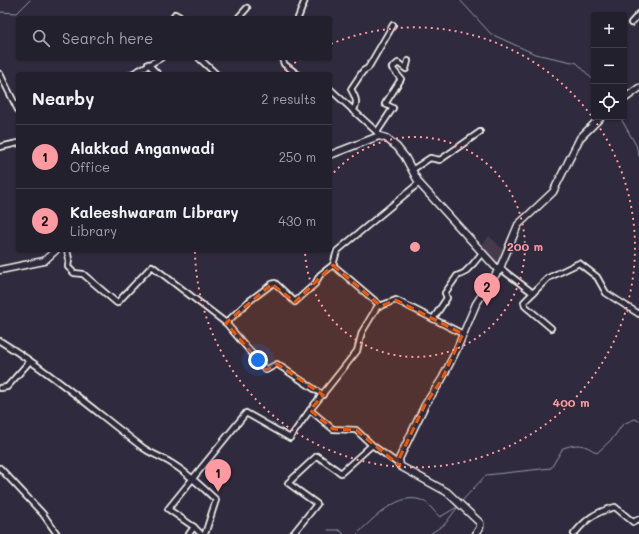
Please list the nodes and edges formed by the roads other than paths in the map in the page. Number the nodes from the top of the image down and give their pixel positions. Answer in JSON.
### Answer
{"nodes":[{"id":1,"x":305,"y":0,"type":"edge"},
{"id":2,"x":247,"y":8,"type":"dead end"},
{"id":3,"x":639,"y":14,"type":"edge"},
{"id":4,"x":240,"y":16,"type":"edge"},
{"id":5,"x":299,"y":16,"type":"edge"},
{"id":6,"x":631,"y":23,"type":"dead end"},
{"id":7,"x":393,"y":25,"type":"dead end"},
{"id":8,"x":157,"y":60,"type":"edge"},
{"id":9,"x":204,"y":60,"type":"edge"},
{"id":10,"x":283,"y":60,"type":"edge"},
{"id":11,"x":408,"y":61,"type":"dead end"},
{"id":12,"x":148,"y":64,"type":"junction"},
{"id":13,"x":135,"y":72,"type":"edge"},
{"id":14,"x":156,"y":72,"type":"edge"},
{"id":15,"x":214,"y":72,"type":"edge"},
{"id":16,"x":294,"y":72,"type":"edge"},
{"id":17,"x":0,"y":74,"type":"edge"},
{"id":18,"x":639,"y":88,"type":"edge"},
{"id":19,"x":332,"y":91,"type":"edge"},
{"id":20,"x":627,"y":97,"type":"edge"},
{"id":21,"x":16,"y":106,"type":"edge"},
{"id":22,"x":353,"y":111,"type":"junction"},
{"id":23,"x":598,"y":120,"type":"edge"},
{"id":24,"x":377,"y":132,"type":"junction"},
{"id":25,"x":480,"y":132,"type":"dead end"},
{"id":26,"x":383,"y":136,"type":"junction"},
{"id":27,"x":16,"y":144,"type":"edge"},
{"id":28,"x":0,"y":148,"type":"edge"},
{"id":29,"x":332,"y":154,"type":"edge"},
{"id":30,"x":412,"y":170,"type":"junction"},
{"id":31,"x":419,"y":183,"type":"junction"},
{"id":32,"x":54,"y":252,"type":"edge"},
{"id":33,"x":67,"y":252,"type":"edge"},
{"id":34,"x":482,"y":253,"type":"junction"},
{"id":35,"x":332,"y":265,"type":"junction"},
{"id":36,"x":0,"y":270,"type":"edge"},
{"id":37,"x":500,"y":270,"type":"junction"},
{"id":38,"x":532,"y":293,"type":"junction"},
{"id":39,"x":381,"y":306,"type":"junction"},
{"id":40,"x":639,"y":314,"type":"edge"},
{"id":41,"x":433,"y":319,"type":"junction"},
{"id":42,"x":226,"y":323,"type":"junction"},
{"id":43,"x":551,"y":328,"type":"dead end"},
{"id":44,"x":463,"y":334,"type":"junction"},
{"id":45,"x":0,"y":341,"type":"edge"},
{"id":46,"x":30,"y":361,"type":"junction"},
{"id":47,"x":0,"y":388,"type":"edge"},
{"id":48,"x":322,"y":395,"type":"junction"},
{"id":49,"x":310,"y":410,"type":"junction"},
{"id":50,"x":372,"y":445,"type":"junction"},
{"id":51,"x":400,"y":466,"type":"junction"},
{"id":52,"x":0,"y":468,"type":"edge"},
{"id":53,"x":194,"y":479,"type":"junction"},
{"id":54,"x":639,"y":519,"type":"edge"},
{"id":55,"x":194,"y":527,"type":"junction"},
{"id":56,"x":57,"y":534,"type":"edge"},
{"id":57,"x":189,"y":534,"type":"edge"},
{"id":58,"x":201,"y":534,"type":"edge"},
{"id":59,"x":205,"y":534,"type":"edge"},
{"id":60,"x":293,"y":534,"type":"edge"},
{"id":61,"x":476,"y":534,"type":"edge"},
{"id":62,"x":574,"y":534,"type":"edge"}],
"edges":[{"from":1,"to":5,"type":"street"},
{"from":2,"to":4,"type":"street"},
{"from":3,"to":6,"type":"street"},
{"from":7,"to":22,"type":"street"},
{"from":8,"to":12,"type":"street"},
{"from":9,"to":15,"type":"street"},
{"from":10,"to":16,"type":"street"},
{"from":11,"to":24,"type":"street"},
{"from":12,"to":13,"type":"street"},
{"from":12,"to":14,"type":"street"},
{"from":17,"to":21,"type":"street"},
{"from":18,"to":20,"type":"street"},
{"from":19,"to":22,"type":"street"},
{"from":22,"to":24,"type":"street"},
{"from":23,"to":37,"type":"street"},
{"from":24,"to":26,"type":"street"},
{"from":25,"to":30,"type":"street"},
{"from":26,"to":29,"type":"street"},
{"from":26,"to":30,"type":"street"},
{"from":27,"to":28,"type":"street"},
{"from":30,"to":31,"type":"street"},
{"from":31,"to":34,"type":"street"},
{"from":31,"to":35,"type":"street"},
{"from":32,"to":36,"type":"street"},
{"from":33,"to":42,"type":"street"},
{"from":34,"to":37,"type":"street"},
{"from":34,"to":41,"type":"street"},
{"from":35,"to":39,"type":"street"},
{"from":35,"to":42,"type":"street"},
{"from":37,"to":38,"type":"street"},
{"from":37,"to":44,"type":"street"},
{"from":38,"to":40,"type":"street"},
{"from":38,"to":43,"type":"street"},
{"from":39,"to":41,"type":"street"},
{"from":39,"to":48,"type":"street"},
{"from":41,"to":44,"type":"street"},
{"from":42,"to":48,"type":"street"},
{"from":44,"to":51,"type":"street"},
{"from":45,"to":46,"type":"street"},
{"from":46,"to":47,"type":"street"},
{"from":46,"to":53,"type":"street"},
{"from":48,"to":49,"type":"street"},
{"from":49,"to":50,"type":"street"},
{"from":49,"to":53,"type":"street"},
{"from":50,"to":51,"type":"street"},
{"from":50,"to":60,"type":"street"},
{"from":51,"to":61,"type":"street"},
{"from":52,"to":56,"type":"street"},
{"from":53,"to":55,"type":"street"},
{"from":53,"to":59,"type":"street"},
{"from":54,"to":62,"type":"street"},
{"from":55,"to":57,"type":"street"},
{"from":55,"to":58,"type":"street"}]}
